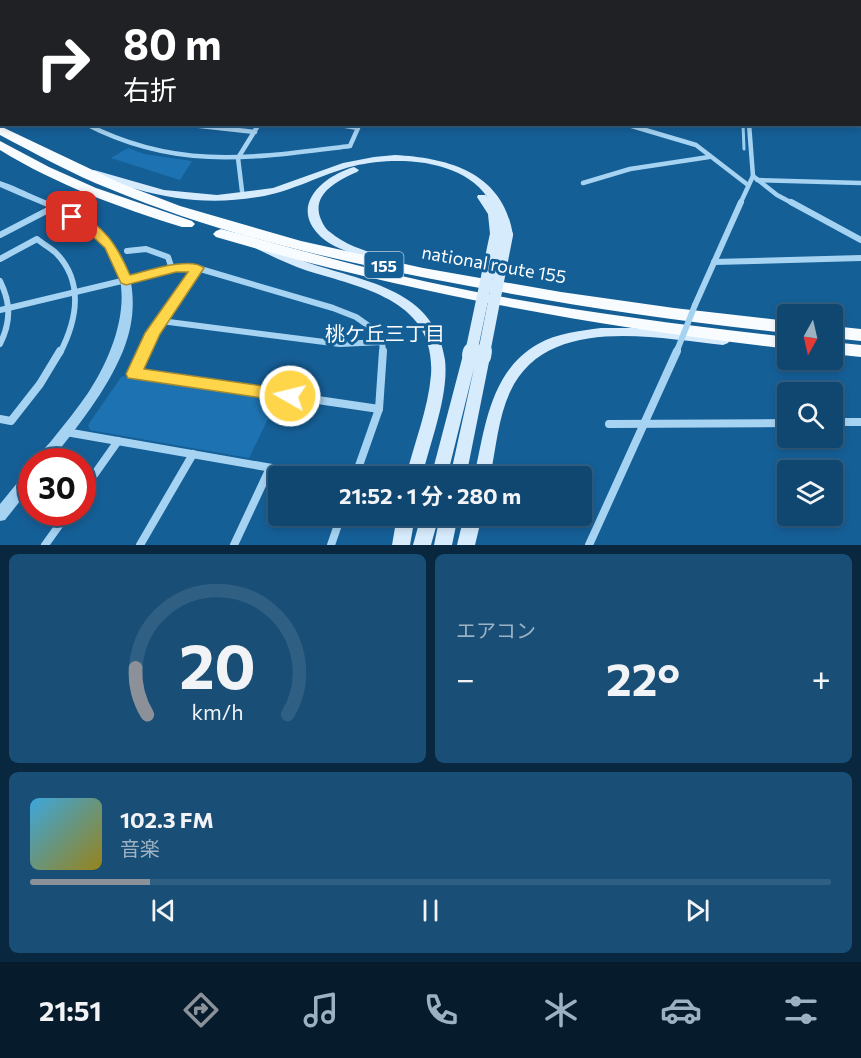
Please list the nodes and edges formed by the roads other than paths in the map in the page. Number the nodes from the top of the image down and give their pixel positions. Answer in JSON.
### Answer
{"nodes":[{"id":1,"x":90,"y":126,"type":"edge"},
{"id":2,"x":200,"y":126,"type":"edge"},
{"id":3,"x":258,"y":126,"type":"edge"},
{"id":4,"x":346,"y":126,"type":"edge"},
{"id":5,"x":632,"y":126,"type":"edge"},
{"id":6,"x":749,"y":126,"type":"edge"},
{"id":7,"x":0,"y":130,"type":"edge"},
{"id":8,"x":255,"y":132,"type":"junction"},
{"id":9,"x":0,"y":145,"type":"edge"},
{"id":10,"x":29,"y":147,"type":"junction"},
{"id":11,"x":708,"y":157,"type":"junction"},
{"id":12,"x":238,"y":158,"type":"junction"},
{"id":13,"x":755,"y":178,"type":"junction"},
{"id":14,"x":583,"y":183,"type":"dead end"},
{"id":15,"x":861,"y":183,"type":"edge"},
{"id":16,"x":0,"y":184,"type":"edge"},
{"id":17,"x":748,"y":185,"type":"junction"},
{"id":18,"x":242,"y":191,"type":"dead end"},
{"id":19,"x":52,"y":208,"type":"junction"},
{"id":20,"x":502,"y":234,"type":"junction"},
{"id":21,"x":0,"y":235,"type":"edge"},
{"id":22,"x":861,"y":240,"type":"edge"},
{"id":23,"x":261,"y":247,"type":"junction"},
{"id":24,"x":126,"y":251,"type":"dead end"},
{"id":25,"x":861,"y":258,"type":"edge"},
{"id":26,"x":0,"y":259,"type":"edge"},
{"id":27,"x":714,"y":262,"type":"junction"},
{"id":28,"x":197,"y":268,"type":"junction"},
{"id":29,"x":172,"y":269,"type":"junction"},
{"id":30,"x":431,"y":274,"type":"junction"},
{"id":31,"x":0,"y":280,"type":"edge"},
{"id":32,"x":126,"y":280,"type":"junction"},
{"id":33,"x":75,"y":291,"type":"junction"},
{"id":34,"x":10,"y":308,"type":"junction"},
{"id":35,"x":0,"y":310,"type":"edge"},
{"id":36,"x":161,"y":321,"type":"junction"},
{"id":37,"x":777,"y":326,"type":"edge"},
{"id":38,"x":843,"y":338,"type":"edge"},
{"id":39,"x":382,"y":342,"type":"junction"},
{"id":40,"x":777,"y":343,"type":"edge"},
{"id":41,"x":777,"y":343,"type":"edge"},
{"id":42,"x":0,"y":344,"type":"edge"},
{"id":43,"x":858,"y":345,"type":"edge"},
{"id":44,"x":843,"y":347,"type":"edge"},
{"id":45,"x":477,"y":356,"type":"junction"},
{"id":46,"x":379,"y":408,"type":"junction"},
{"id":47,"x":0,"y":419,"type":"edge"},
{"id":48,"x":843,"y":422,"type":"edge"},
{"id":49,"x":861,"y":422,"type":"edge"},
{"id":50,"x":777,"y":423,"type":"edge"},
{"id":51,"x":609,"y":424,"type":"dead end"},
{"id":52,"x":642,"y":424,"type":"junction"},
{"id":53,"x":66,"y":432,"type":"junction"},
{"id":54,"x":118,"y":441,"type":"junction"},
{"id":55,"x":53,"y":448,"type":"edge"},
{"id":56,"x":193,"y":454,"type":"junction"},
{"id":57,"x":359,"y":466,"type":"edge"},
{"id":58,"x":417,"y":466,"type":"edge"},
{"id":59,"x":442,"y":466,"type":"edge"},
{"id":60,"x":460,"y":466,"type":"edge"},
{"id":61,"x":485,"y":466,"type":"edge"},
{"id":62,"x":268,"y":468,"type":"edge"},
{"id":63,"x":96,"y":472,"type":"edge"},
{"id":64,"x":268,"y":472,"type":"edge"},
{"id":65,"x":18,"y":492,"type":"edge"},
{"id":66,"x":0,"y":515,"type":"edge"},
{"id":67,"x":59,"y":526,"type":"edge"},
{"id":68,"x":338,"y":526,"type":"edge"},
{"id":69,"x":404,"y":526,"type":"edge"},
{"id":70,"x":427,"y":526,"type":"edge"},
{"id":71,"x":447,"y":526,"type":"edge"},
{"id":72,"x":471,"y":526,"type":"edge"},
{"id":73,"x":45,"y":545,"type":"edge"},
{"id":74,"x":140,"y":545,"type":"edge"},
{"id":75,"x":234,"y":545,"type":"edge"},
{"id":76,"x":331,"y":545,"type":"edge"},
{"id":77,"x":401,"y":545,"type":"edge"},
{"id":78,"x":422,"y":545,"type":"edge"},
{"id":79,"x":443,"y":545,"type":"edge"},
{"id":80,"x":466,"y":545,"type":"edge"},
{"id":81,"x":589,"y":545,"type":"edge"}],
"edges":[{"from":1,"to":12,"type":"street"},
{"from":2,"to":8,"type":"street"},
{"from":3,"to":8,"type":"street"},
{"from":4,"to":12,"type":"street"},
{"from":5,"to":11,"type":"street"},
{"from":6,"to":13,"type":"street"},
{"from":7,"to":10,"type":"highway","name":"national route 155","number":"155"},
{"from":8,"to":12,"type":"street"},
{"from":9,"to":23,"type":"highway","name":"national route 155","number":"155"},
{"from":10,"to":20,"type":"main road"},
{"from":10,"to":30,"type":"highway","name":"national route 155","number":"155"},
{"from":11,"to":14,"type":"street"},
{"from":11,"to":17,"type":"street"},
{"from":12,"to":18,"type":"street"},
{"from":13,"to":15,"type":"street"},
{"from":13,"to":17,"type":"street"},
{"from":13,"to":22,"type":"street"},
{"from":16,"to":19,"type":"street"},
{"from":17,"to":27,"type":"street"},
{"from":19,"to":21,"type":"street"},
{"from":19,"to":32,"type":"street"},
{"from":20,"to":30,"type":"main road"},
{"from":20,"to":45,"type":"main road","bridge":true},
{"from":23,"to":40,"type":"highway","name":"national route 155","number":"155"},
{"from":23,"to":58,"type":"main road"},
{"from":24,"to":29,"type":"street"},
{"from":25,"to":27,"type":"street"},
{"from":26,"to":33,"type":"street"},
{"from":27,"to":52,"type":"street","bridge":true},
{"from":28,"to":29,"type":"street"},
{"from":28,"to":36,"type":"street"},
{"from":28,"to":39,"type":"street"},
{"from":29,"to":32,"type":"street"},
{"from":30,"to":37,"type":"highway","name":"national route 155","number":"155"},
{"from":31,"to":34,"type":"street"},
{"from":32,"to":33,"type":"street"},
{"from":32,"to":53,"type":"street"},
{"from":33,"to":34,"type":"street"},
{"from":33,"to":47,"type":"street"},
{"from":34,"to":35,"type":"street"},
{"from":34,"to":42,"type":"street"},
{"from":36,"to":39,"type":"street"},
{"from":36,"to":46,"type":"street"},
{"from":38,"to":43,"type":"highway"},
{"from":39,"to":46,"type":"street"},
{"from":41,"to":61,"type":"main road"},
{"from":43,"to":44,"type":"highway"},
{"from":45,"to":59,"type":"main road"},
{"from":45,"to":60,"type":"main road"},
{"from":46,"to":57,"type":"street"},
{"from":48,"to":49,"type":"street"},
{"from":50,"to":52,"type":"street"},
{"from":51,"to":52,"type":"street"},
{"from":52,"to":81,"type":"street"},
{"from":53,"to":54,"type":"street"},
{"from":53,"to":55,"type":"street"},
{"from":54,"to":56,"type":"street"},
{"from":54,"to":63,"type":"street"},
{"from":56,"to":62,"type":"street"},
{"from":56,"to":74,"type":"street"},
{"from":64,"to":75,"type":"street"},
{"from":65,"to":66,"type":"street"},
{"from":67,"to":73,"type":"street"},
{"from":68,"to":76,"type":"street"},
{"from":69,"to":77,"type":"main road"},
{"from":70,"to":78,"type":"main road"},
{"from":71,"to":79,"type":"main road"},
{"from":72,"to":80,"type":"main road"}]}
